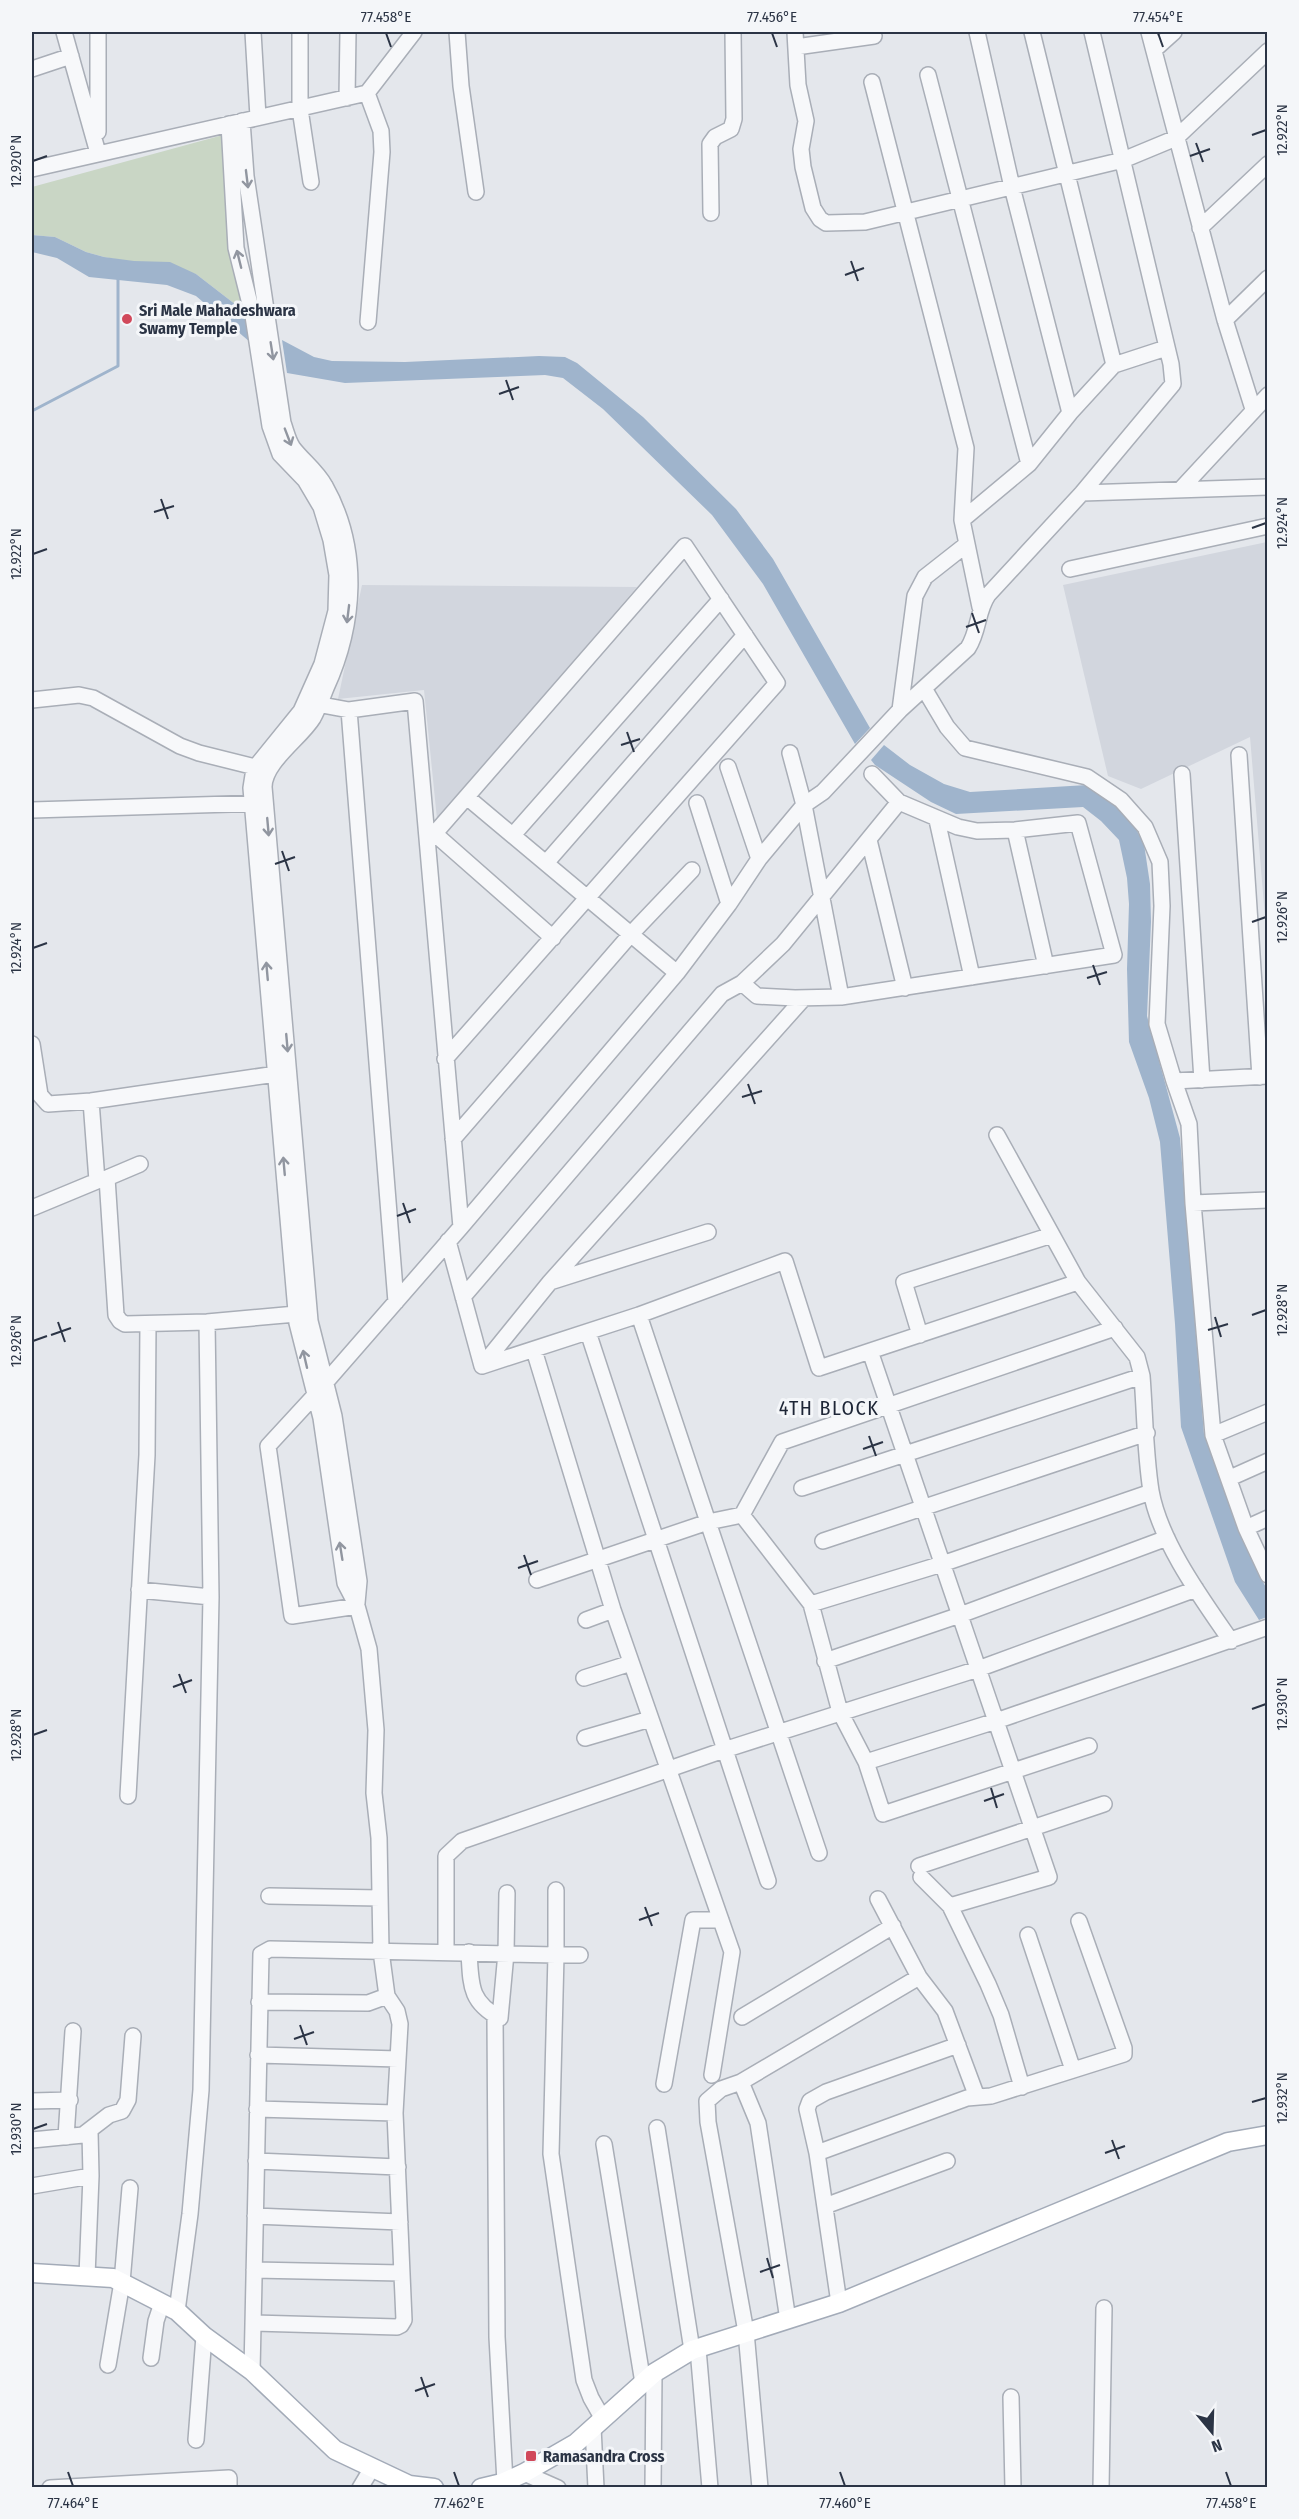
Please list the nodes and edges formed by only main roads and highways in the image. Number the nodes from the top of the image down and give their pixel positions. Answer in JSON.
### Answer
{"nodes":[{"id":1,"x":1268,"y":2135,"type":"edge"},
{"id":2,"x":32,"y":2273,"type":"edge"},
{"id":3,"x":503,"y":2484,"type":"edge"},
{"id":4,"x":434,"y":2487,"type":"edge"},
{"id":5,"x":481,"y":2487,"type":"edge"}],
"edges":[{"from":1,"to":3,"type":"main road"},
{"from":2,"to":4,"type":"main road"},
{"from":3,"to":5,"type":"main road"}]}
